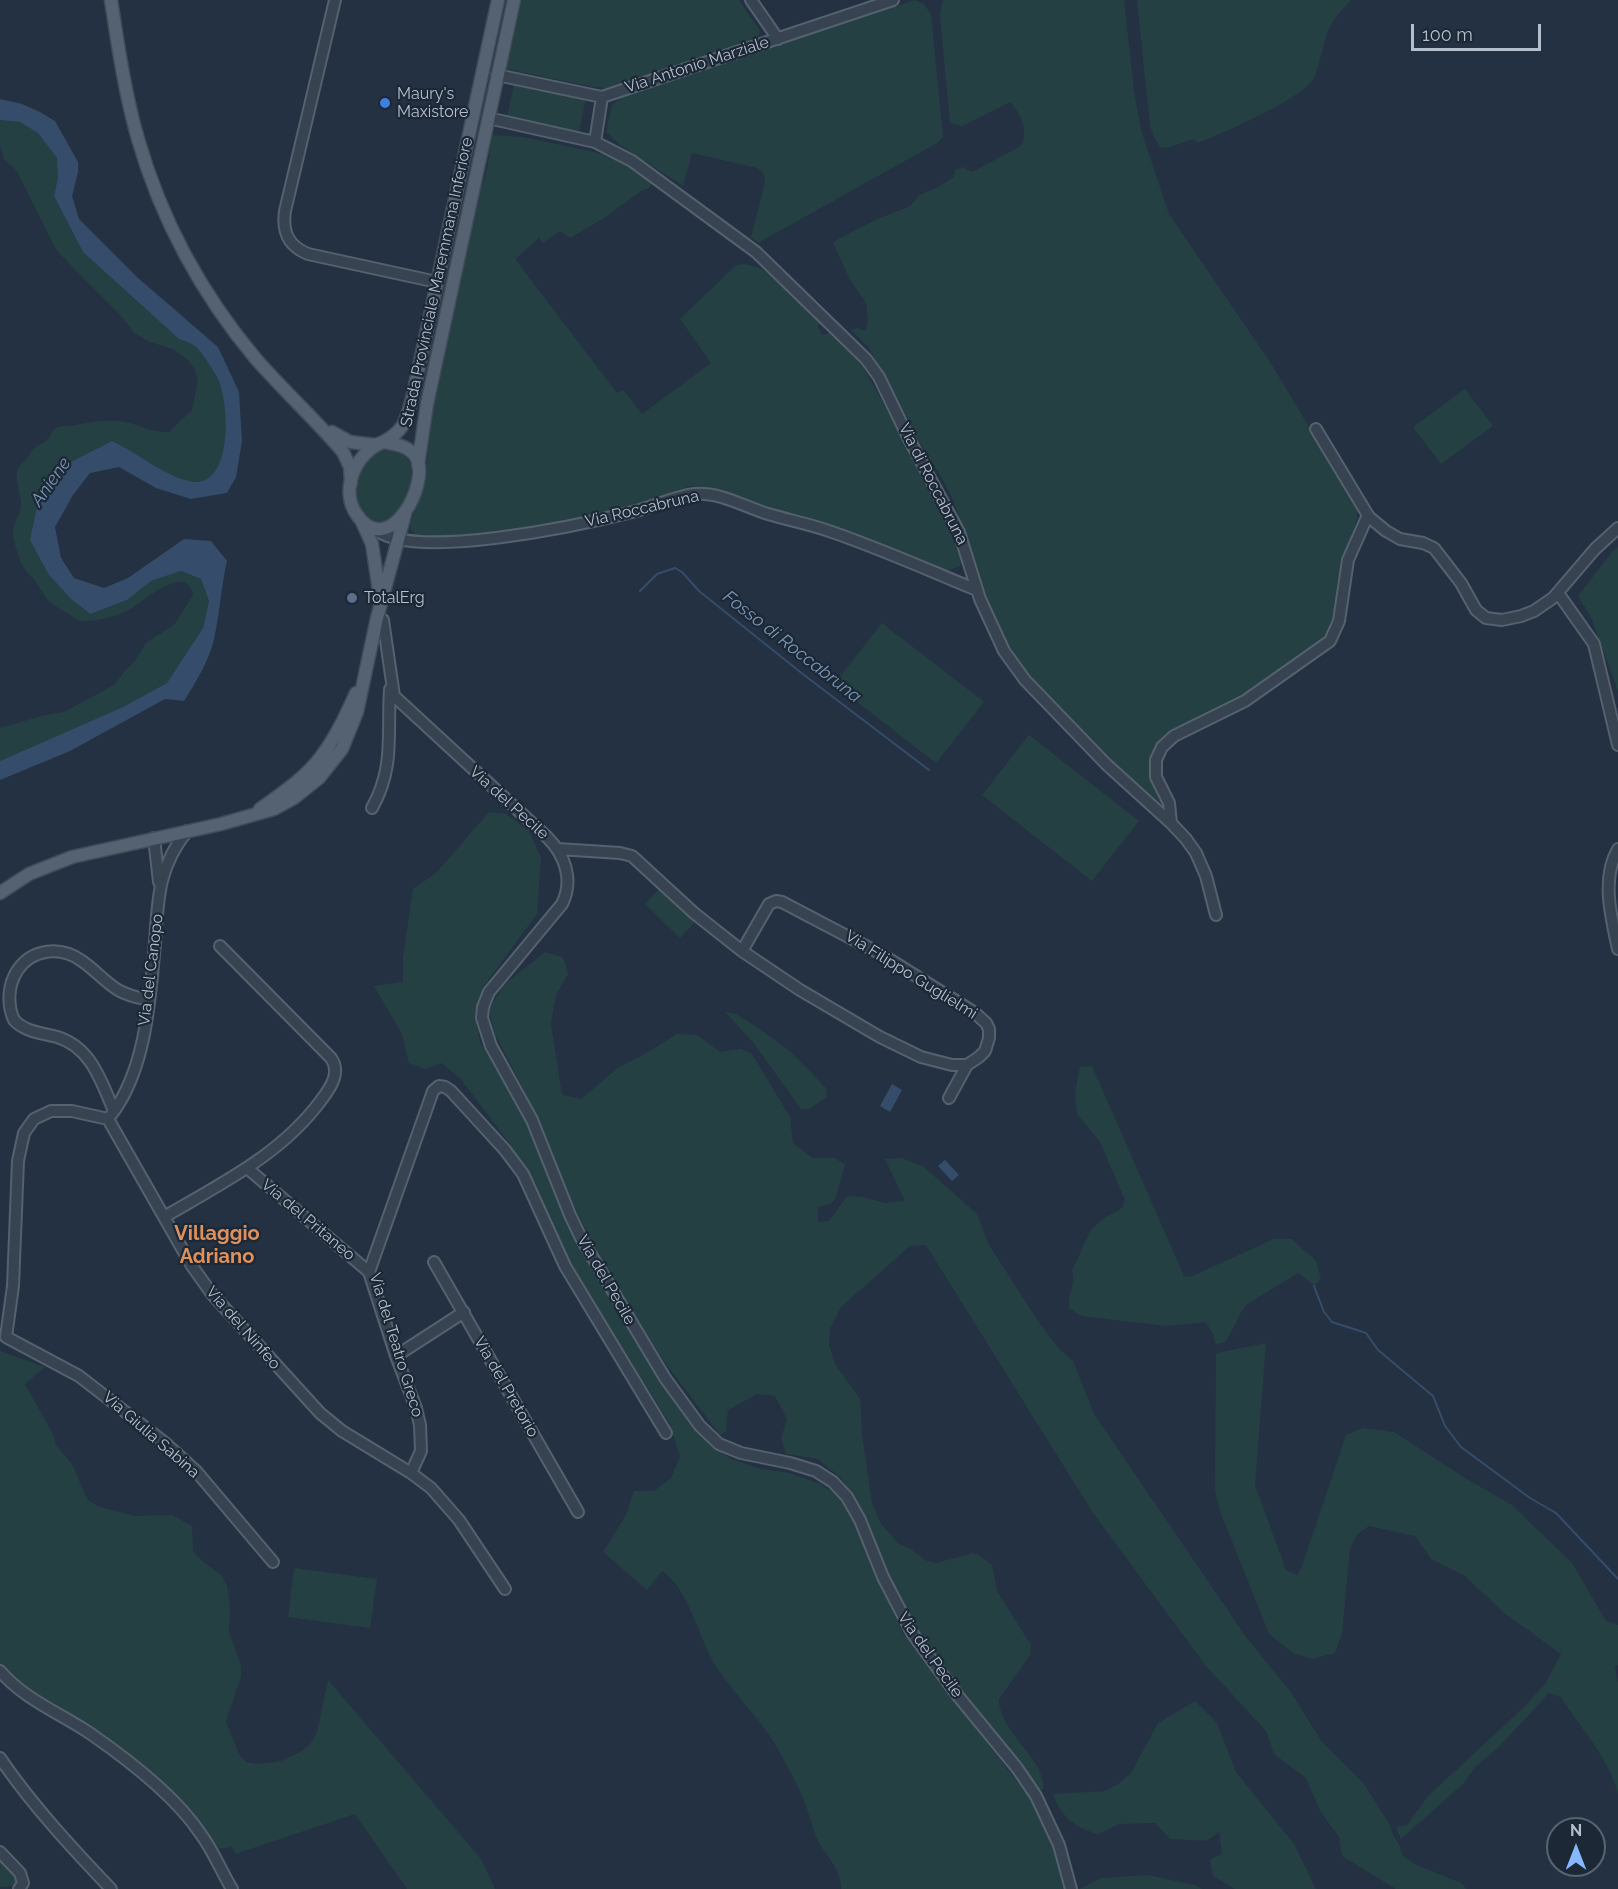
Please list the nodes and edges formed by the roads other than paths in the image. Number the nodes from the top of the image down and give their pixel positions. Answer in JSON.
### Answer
{"nodes":[{"id":1,"x":111,"y":0,"type":"edge"},
{"id":2,"x":335,"y":0,"type":"edge"},
{"id":3,"x":498,"y":0,"type":"edge"},
{"id":4,"x":513,"y":0,"type":"edge"},
{"id":5,"x":750,"y":0,"type":"edge"},
{"id":6,"x":893,"y":0,"type":"edge"},
{"id":7,"x":778,"y":39,"type":"junction"},
{"id":8,"x":497,"y":75,"type":"junction"},
{"id":9,"x":602,"y":97,"type":"junction"},
{"id":10,"x":488,"y":118,"type":"junction"},
{"id":11,"x":595,"y":142,"type":"junction"},
{"id":12,"x":436,"y":282,"type":"junction"},
{"id":13,"x":319,"y":424,"type":"junction"},
{"id":14,"x":1316,"y":429,"type":"dead end"},
{"id":15,"x":379,"y":444,"type":"junction"},
{"id":16,"x":418,"y":465,"type":"junction"},
{"id":17,"x":351,"y":483,"type":"junction"},
{"id":18,"x":405,"y":514,"type":"junction"},
{"id":19,"x":1368,"y":515,"type":"junction"},
{"id":20,"x":362,"y":522,"type":"junction"},
{"id":21,"x":374,"y":528,"type":"junction"},
{"id":22,"x":1618,"y":528,"type":"edge"},
{"id":23,"x":399,"y":540,"type":"junction"},
{"id":24,"x":977,"y":590,"type":"junction"},
{"id":25,"x":1558,"y":593,"type":"junction"},
{"id":26,"x":380,"y":604,"type":"junction"},
{"id":27,"x":377,"y":618,"type":"junction"},
{"id":28,"x":391,"y":680,"type":"junction"},
{"id":29,"x":1618,"y":745,"type":"edge"},
{"id":30,"x":372,"y":808,"type":"dead end"},
{"id":31,"x":1171,"y":823,"type":"junction"},
{"id":32,"x":187,"y":831,"type":"junction"},
{"id":33,"x":154,"y":838,"type":"junction"},
{"id":34,"x":558,"y":849,"type":"junction"},
{"id":35,"x":1618,"y":849,"type":"edge"},
{"id":36,"x":160,"y":885,"type":"junction"},
{"id":37,"x":0,"y":893,"type":"edge"},
{"id":38,"x":1216,"y":915,"type":"dead end"},
{"id":39,"x":220,"y":946,"type":"dead end"},
{"id":40,"x":1618,"y":949,"type":"edge"},
{"id":41,"x":742,"y":951,"type":"junction"},
{"id":42,"x":149,"y":1000,"type":"junction"},
{"id":43,"x":967,"y":1065,"type":"junction"},
{"id":44,"x":439,"y":1086,"type":"joint"},
{"id":45,"x":949,"y":1098,"type":"dead end"},
{"id":46,"x":111,"y":1115,"type":"junction"},
{"id":47,"x":247,"y":1168,"type":"junction"},
{"id":48,"x":164,"y":1217,"type":"junction"},
{"id":49,"x":434,"y":1262,"type":"dead end"},
{"id":50,"x":369,"y":1272,"type":"junction"},
{"id":51,"x":464,"y":1312,"type":"junction"},
{"id":52,"x":3,"y":1338,"type":"edge"},
{"id":53,"x":396,"y":1356,"type":"junction"},
{"id":54,"x":666,"y":1432,"type":"dead end"},
{"id":55,"x":411,"y":1473,"type":"junction"},
{"id":56,"x":578,"y":1512,"type":"dead end"},
{"id":57,"x":273,"y":1562,"type":"dead end"},
{"id":58,"x":505,"y":1589,"type":"dead end"},
{"id":59,"x":0,"y":1671,"type":"edge"},
{"id":60,"x":0,"y":1758,"type":"edge"},
{"id":61,"x":0,"y":1852,"type":"edge"},
{"id":62,"x":19,"y":1889,"type":"edge"},
{"id":63,"x":111,"y":1889,"type":"edge"},
{"id":64,"x":232,"y":1889,"type":"edge"},
{"id":65,"x":1071,"y":1889,"type":"edge"}],
"edges":[{"from":1,"to":13,"type":"main road"},
{"from":2,"to":12,"type":"street"},
{"from":3,"to":12,"type":"main road","name":"Strada Provinciale Maremmana Inferiore"},
{"from":4,"to":8,"type":"main road","name":"Strada Provinciale Maremmana Inferiore"},
{"from":5,"to":7,"type":"street"},
{"from":6,"to":7,"type":"street","name":"Via Antonio Marziale"},
{"from":7,"to":9,"type":"street","name":"Via Antonio Marziale"},
{"from":8,"to":9,"type":"street"},
{"from":8,"to":10,"type":"main road","name":"Strada Provinciale Maremmana Inferiore"},
{"from":9,"to":11,"type":"street"},
{"from":10,"to":11,"type":"street","name":"Via di Roccabruna"},
{"from":10,"to":16,"type":"main road","name":"Strada Provinciale Maremmana Inferiore"},
{"from":11,"to":24,"type":"street","name":"Via di Roccabruna"},
{"from":12,"to":15,"type":"main road","name":"Strada Provinciale Maremmana Inferiore"},
{"from":13,"to":15,"type":"main road"},
{"from":13,"to":17,"type":"main road"},
{"from":14,"to":19,"type":"street"},
{"from":15,"to":16,"type":"main road"},
{"from":15,"to":17,"type":"main road"},
{"from":16,"to":18,"type":"main road"},
{"from":17,"to":20,"type":"main road"},
{"from":18,"to":21,"type":"main road"},
{"from":18,"to":23,"type":"main road"},
{"from":19,"to":25,"type":"street"},
{"from":19,"to":31,"type":"street"},
{"from":20,"to":21,"type":"main road"},
{"from":20,"to":26,"type":"main road"},
{"from":21,"to":23,"type":"street"},
{"from":22,"to":25,"type":"street"},
{"from":23,"to":24,"type":"street","name":"Via Roccabruna"},
{"from":23,"to":26,"type":"main road"},
{"from":24,"to":31,"type":"street","name":"Via di Roccabruna"},
{"from":25,"to":29,"type":"street"},
{"from":26,"to":27,"type":"main road"},
{"from":27,"to":28,"type":"street","name":"Via del Pecile"},
{"from":27,"to":32,"type":"main road"},
{"from":28,"to":30,"type":"street"},
{"from":28,"to":34,"type":"street","name":"Via del Pecile"},
{"from":31,"to":38,"type":"street","name":"Via di Roccabruna"},
{"from":32,"to":33,"type":"main road"},
{"from":32,"to":36,"type":"street"},
{"from":33,"to":36,"type":"street"},
{"from":33,"to":37,"type":"main road"},
{"from":34,"to":41,"type":"street"},
{"from":34,"to":65,"type":"street","name":"Via del Pecile"},
{"from":35,"to":40,"type":"street"},
{"from":36,"to":42,"type":"street","name":"Via del Canopo"},
{"from":39,"to":47,"type":"street"},
{"from":41,"to":43,"type":"street"},
{"from":41,"to":43,"type":"street","name":"Via Filippo Guglielmi"},
{"from":42,"to":46,"type":"street","name":"Via del Canopo"},
{"from":42,"to":46,"type":"street","name":"Via del Ninfeo"},
{"from":43,"to":45,"type":"street"},
{"from":44,"to":50,"type":"street","name":"Via del Teatro Greco"},
{"from":44,"to":54,"type":"street","name":"Via del Pecile"},
{"from":46,"to":48,"type":"street","name":"Via del Ninfeo"},
{"from":46,"to":52,"type":"street"},
{"from":47,"to":48,"type":"street"},
{"from":47,"to":50,"type":"street","name":"Via del Pritaneo"},
{"from":48,"to":55,"type":"street","name":"Via del Ninfeo"},
{"from":49,"to":51,"type":"street","name":"Via del Pretorio"},
{"from":50,"to":53,"type":"street","name":"Via del Teatro Greco"},
{"from":51,"to":53,"type":"street"},
{"from":51,"to":56,"type":"street","name":"Via del Pretorio"},
{"from":52,"to":57,"type":"street","name":"Via Giulia Sabina"},
{"from":53,"to":55,"type":"street","name":"Via del Teatro Greco"},
{"from":55,"to":58,"type":"street","name":"Via del Ninfeo"},
{"from":59,"to":64,"type":"street"},
{"from":60,"to":63,"type":"street"},
{"from":61,"to":62,"type":"street"}]}
